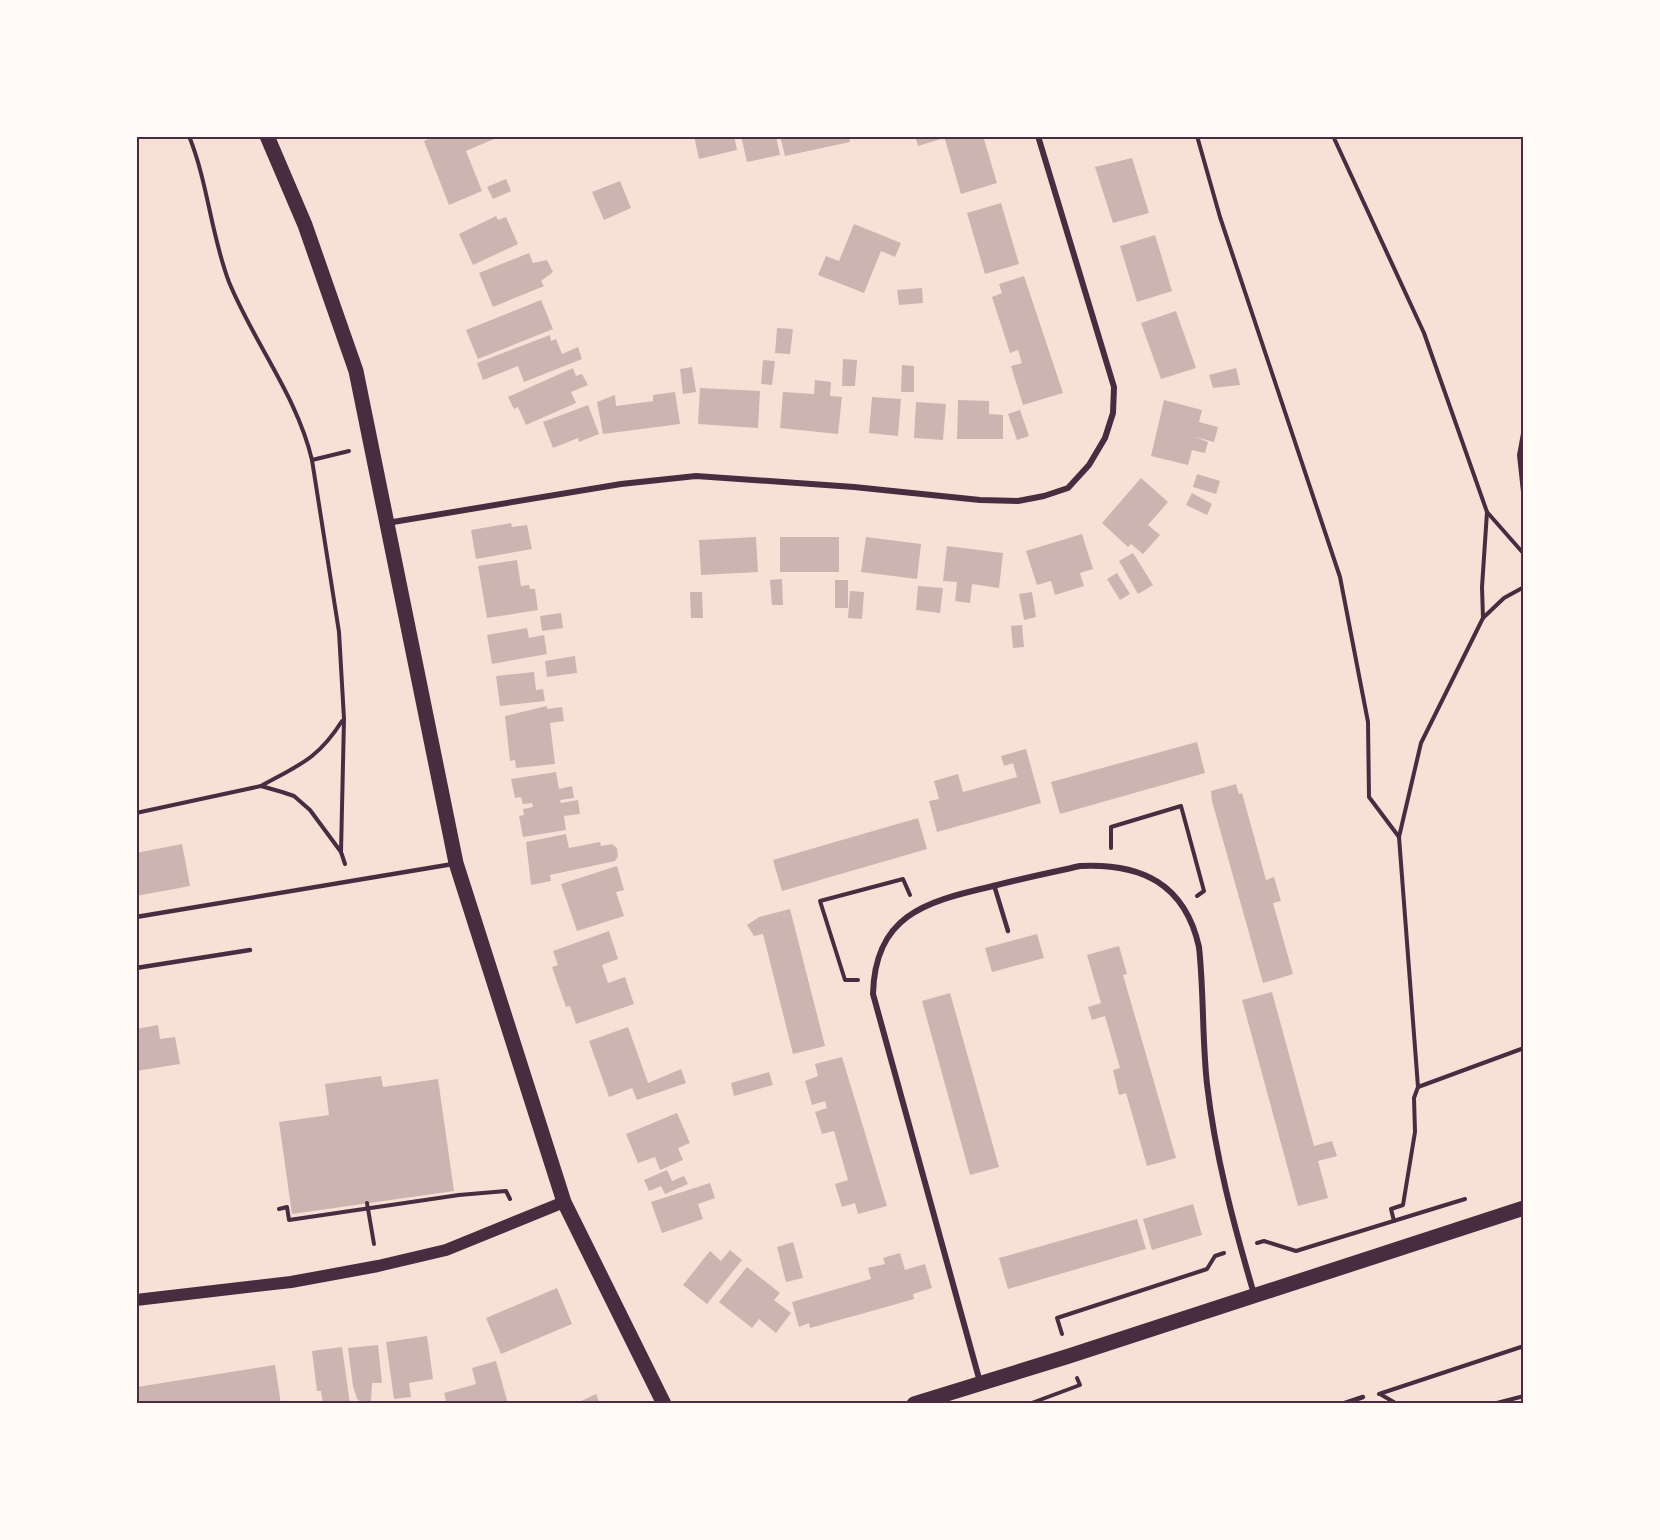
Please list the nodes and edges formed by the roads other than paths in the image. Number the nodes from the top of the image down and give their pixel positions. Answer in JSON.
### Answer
{"nodes":[{"id":1,"x":267,"y":136,"type":"edge"},
{"id":2,"x":1038,"y":136,"type":"edge"},
{"id":3,"x":387,"y":523,"type":"junction"},
{"id":4,"x":456,"y":863,"type":"junction"},
{"id":5,"x":994,"y":885,"type":"junction"},
{"id":6,"x":136,"y":917,"type":"edge"},
{"id":7,"x":1008,"y":931,"type":"dead end"},
{"id":8,"x":250,"y":950,"type":"dead end"},
{"id":9,"x":136,"y":968,"type":"edge"},
{"id":10,"x":564,"y":1202,"type":"junction"},
{"id":11,"x":1524,"y":1209,"type":"edge"},
{"id":12,"x":1254,"y":1294,"type":"junction"},
{"id":13,"x":136,"y":1300,"type":"edge"},
{"id":14,"x":981,"y":1383,"type":"junction"},
{"id":15,"x":1363,"y":1397,"type":"road end"},
{"id":16,"x":664,"y":1404,"type":"edge"},
{"id":17,"x":914,"y":1404,"type":"edge"},
{"id":18,"x":1342,"y":1404,"type":"edge"}],
"edges":[{"from":1,"to":3,"type":"main road"},
{"from":2,"to":3,"type":"street"},
{"from":3,"to":4,"type":"main road"},
{"from":4,"to":6,"type":"lane"},
{"from":4,"to":10,"type":"main road"},
{"from":5,"to":7,"type":"lane"},
{"from":5,"to":12,"type":"street"},
{"from":5,"to":14,"type":"street"},
{"from":8,"to":9,"type":"lane"},
{"from":10,"to":13,"type":"main road"},
{"from":10,"to":16,"type":"main road"},
{"from":11,"to":12,"type":"main road"},
{"from":12,"to":14,"type":"main road"},
{"from":14,"to":17,"type":"main road"},
{"from":15,"to":18,"type":"lane"}]}
